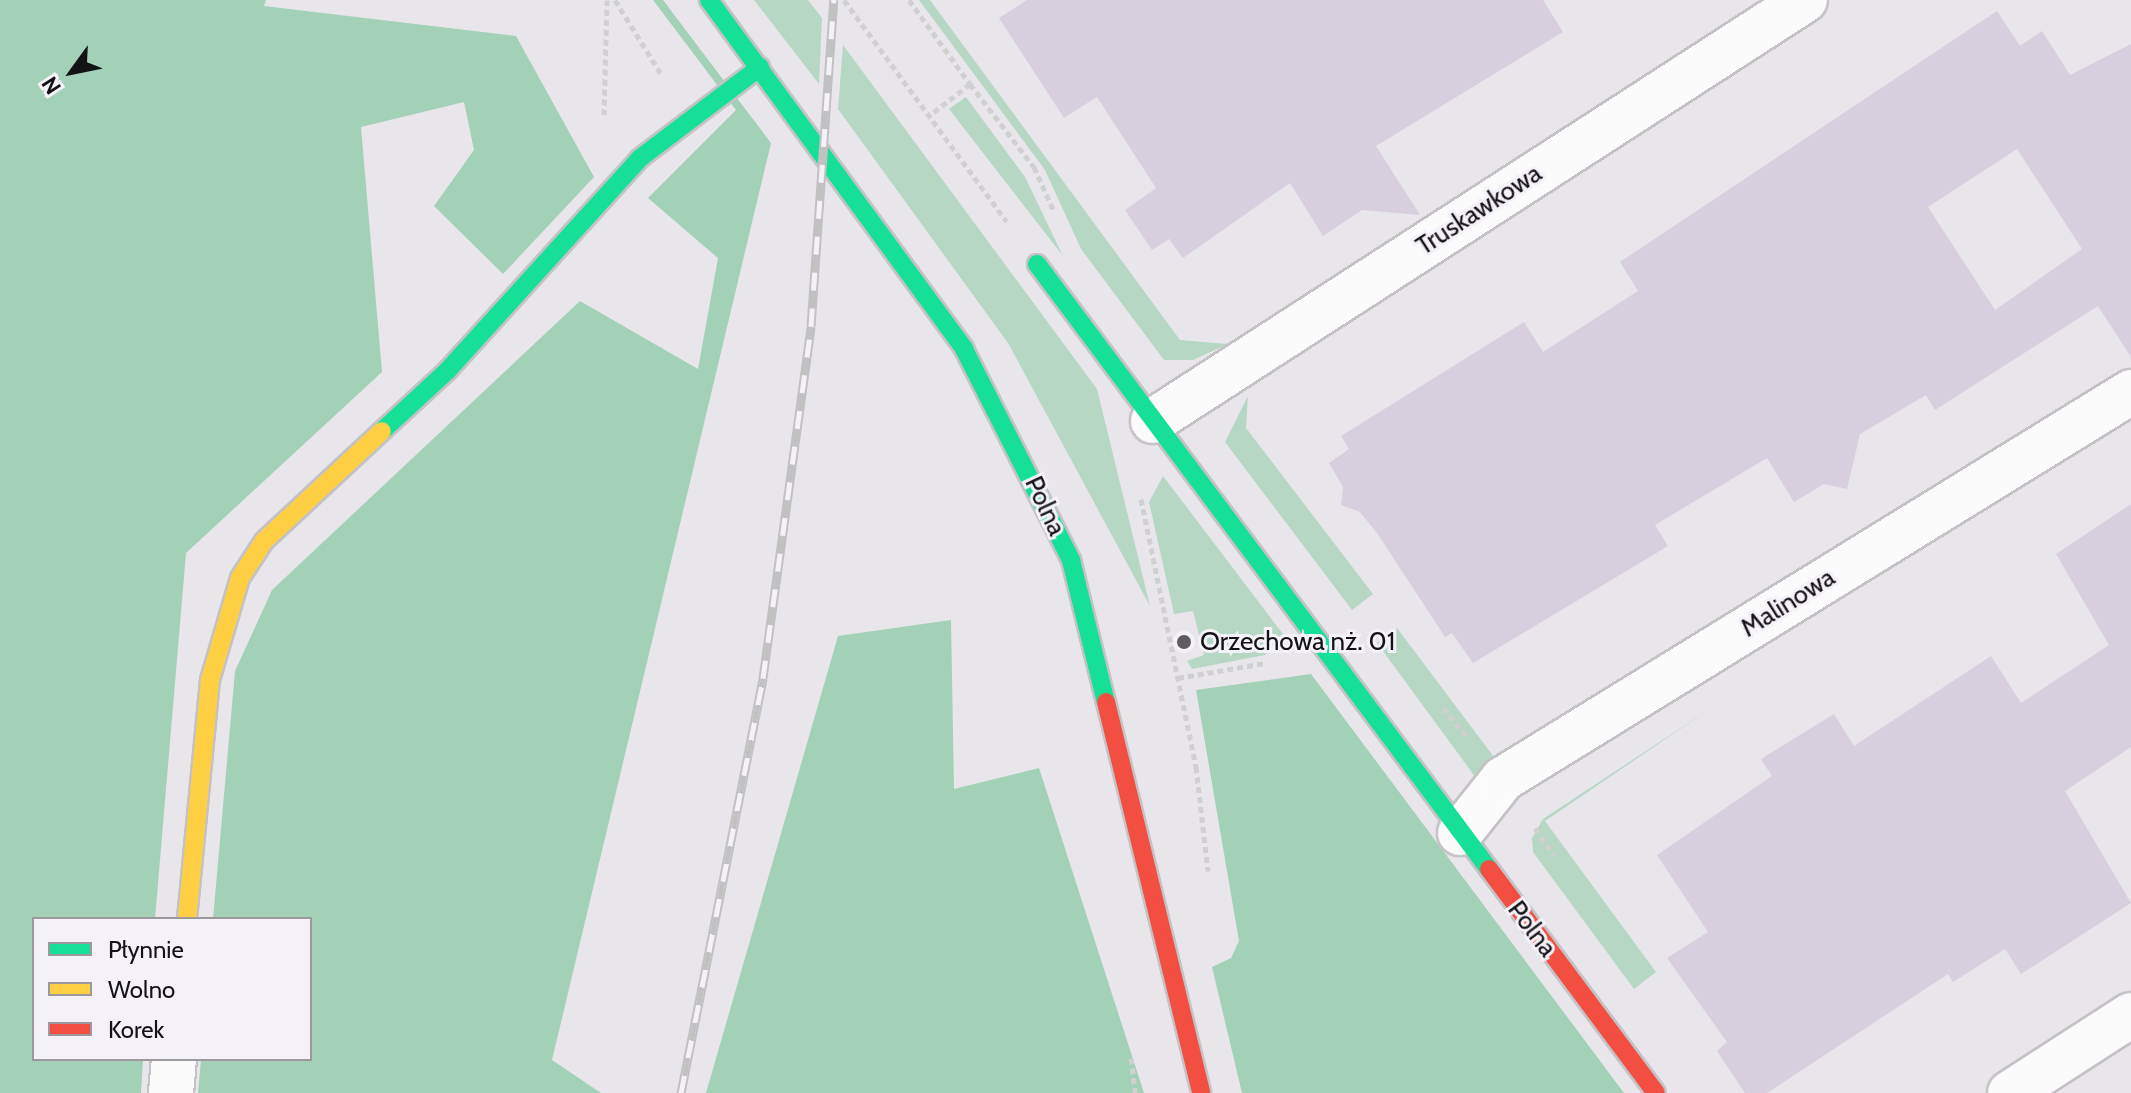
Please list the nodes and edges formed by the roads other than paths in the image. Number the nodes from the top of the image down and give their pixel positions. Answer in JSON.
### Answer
{"nodes":[{"id":1,"x":709,"y":0,"type":"edge"},
{"id":2,"x":1805,"y":0,"type":"edge"},
{"id":3,"x":760,"y":67,"type":"junction"},
{"id":4,"x":1037,"y":264,"type":"road end"},
{"id":5,"x":2131,"y":392,"type":"edge"},
{"id":6,"x":1153,"y":421,"type":"junction"},
{"id":7,"x":1460,"y":833,"type":"junction"},
{"id":8,"x":187,"y":917,"type":"edge"},
{"id":9,"x":2131,"y":1015,"type":"edge"},
{"id":10,"x":174,"y":1061,"type":"edge"},
{"id":11,"x":171,"y":1093,"type":"edge"},
{"id":12,"x":1201,"y":1093,"type":"edge"},
{"id":13,"x":1656,"y":1093,"type":"edge"},
{"id":14,"x":2010,"y":1093,"type":"edge"}],
"edges":[{"from":1,"to":3,"type":"street","name":"Polna"},
{"from":2,"to":6,"type":"street","name":"Truskawkowa"},
{"from":3,"to":8,"type":"street"},
{"from":3,"to":12,"type":"street","name":"Polna"},
{"from":4,"to":6,"type":"street","name":"Polna"},
{"from":5,"to":7,"type":"street","name":"Malinowa"},
{"from":6,"to":7,"type":"street","name":"Polna"},
{"from":7,"to":13,"type":"street","name":"Polna"},
{"from":9,"to":14,"type":"street"},
{"from":10,"to":11,"type":"street"}]}
